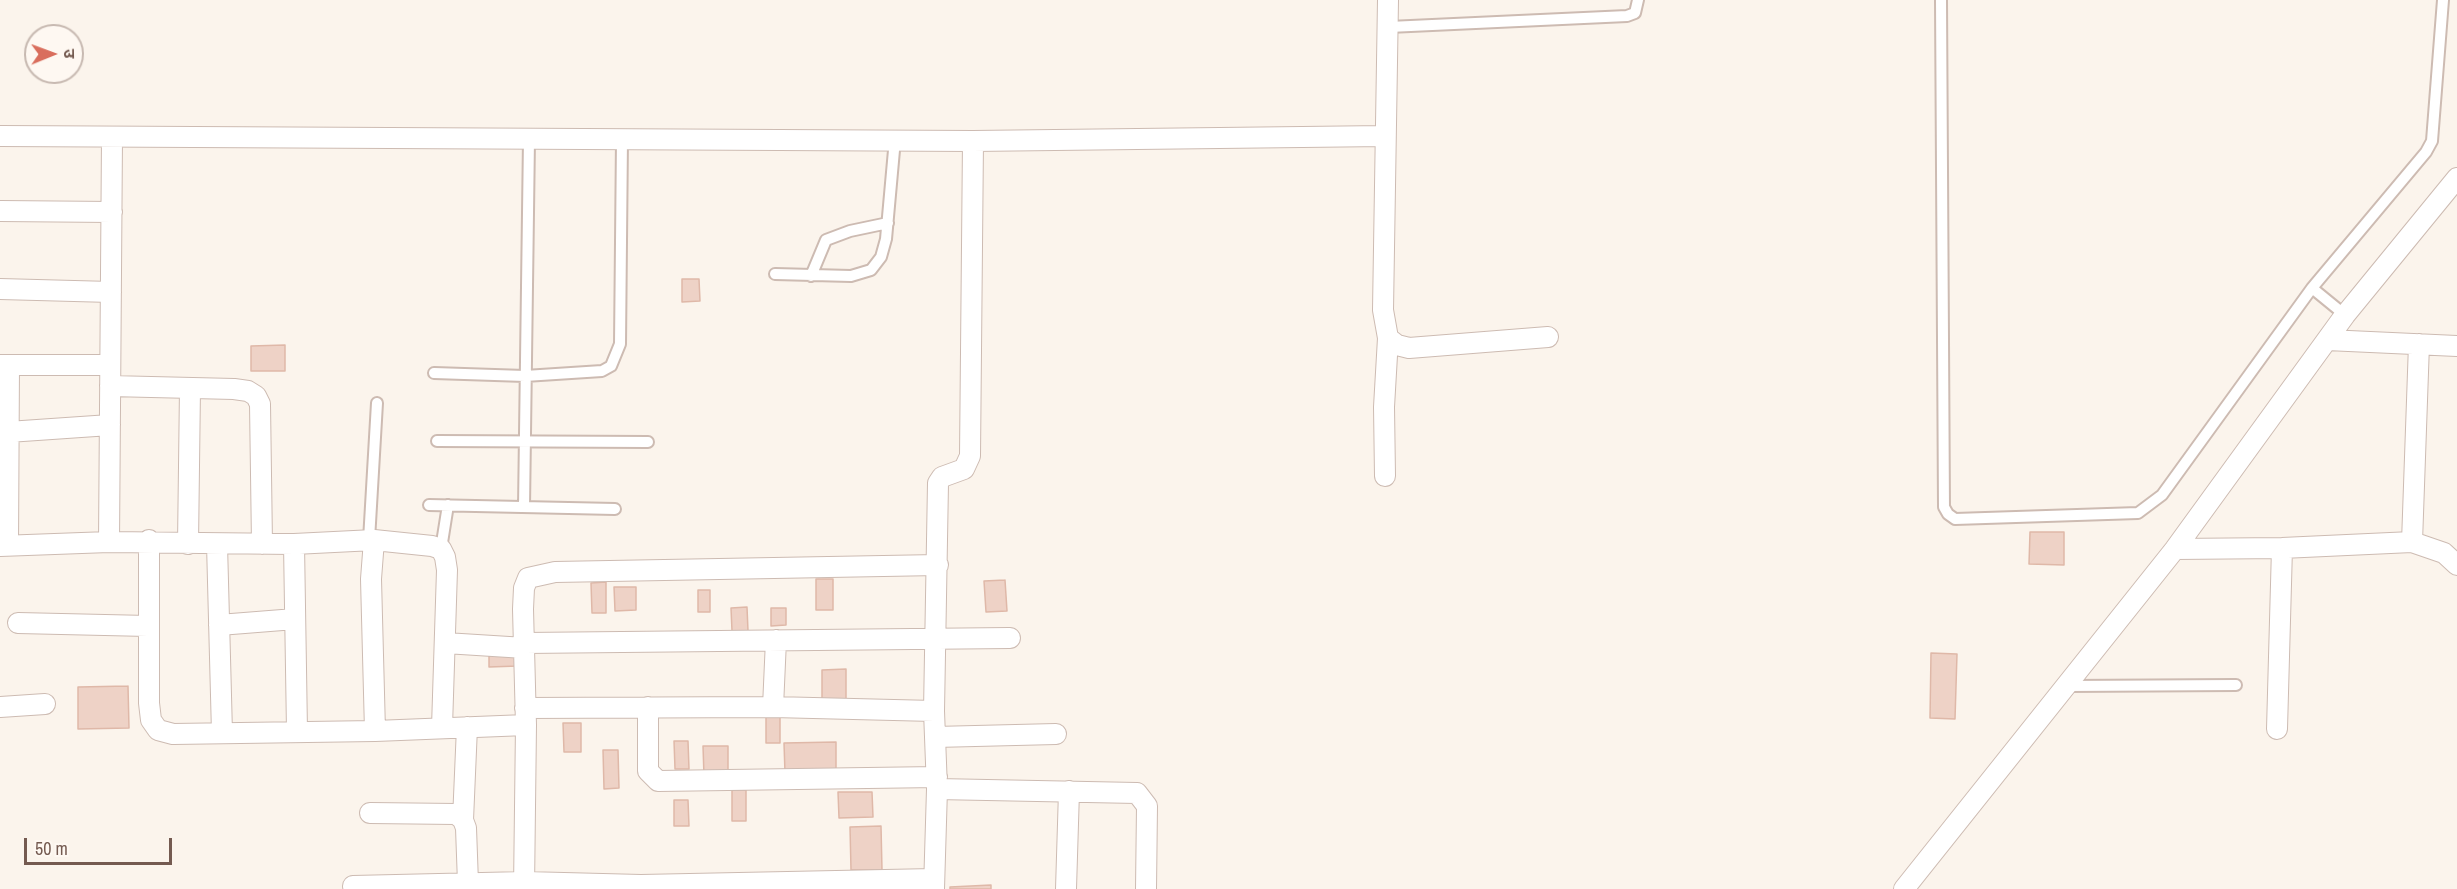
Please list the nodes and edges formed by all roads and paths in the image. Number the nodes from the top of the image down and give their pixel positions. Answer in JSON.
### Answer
{"nodes":[{"id":1,"x":1388,"y":0,"type":"edge"},
{"id":2,"x":1638,"y":0,"type":"edge"},
{"id":3,"x":1941,"y":0,"type":"edge"},
{"id":4,"x":2443,"y":0,"type":"edge"},
{"id":5,"x":1389,"y":27,"type":"junction"},
{"id":6,"x":0,"y":136,"type":"edge"},
{"id":7,"x":1384,"y":136,"type":"junction"},
{"id":8,"x":112,"y":138,"type":"junction"},
{"id":9,"x":529,"y":139,"type":"junction"},
{"id":10,"x":622,"y":139,"type":"junction"},
{"id":11,"x":895,"y":139,"type":"junction"},
{"id":12,"x":973,"y":141,"type":"junction"},
{"id":13,"x":2454,"y":186,"type":"edge"},
{"id":14,"x":0,"y":211,"type":"edge"},
{"id":15,"x":112,"y":213,"type":"junction"},
{"id":16,"x":888,"y":223,"type":"junction"},
{"id":17,"x":775,"y":274,"type":"dead end"},
{"id":18,"x":811,"y":276,"type":"junction"},
{"id":19,"x":2312,"y":288,"type":"junction"},
{"id":20,"x":0,"y":289,"type":"edge"},
{"id":21,"x":111,"y":292,"type":"junction"},
{"id":22,"x":2345,"y":315,"type":"junction"},
{"id":23,"x":1548,"y":337,"type":"dead end"},
{"id":24,"x":1388,"y":338,"type":"junction"},
{"id":25,"x":2327,"y":340,"type":"junction"},
{"id":26,"x":2419,"y":344,"type":"junction"},
{"id":27,"x":2457,"y":346,"type":"edge"},
{"id":28,"x":5,"y":365,"type":"edge"},
{"id":29,"x":110,"y":365,"type":"junction"},
{"id":30,"x":434,"y":373,"type":"dead end"},
{"id":31,"x":525,"y":376,"type":"junction"},
{"id":32,"x":110,"y":386,"type":"junction"},
{"id":33,"x":190,"y":388,"type":"junction"},
{"id":34,"x":377,"y":403,"type":"dead end"},
{"id":35,"x":110,"y":425,"type":"junction"},
{"id":36,"x":8,"y":432,"type":"junction"},
{"id":37,"x":437,"y":441,"type":"dead end"},
{"id":38,"x":524,"y":441,"type":"junction"},
{"id":39,"x":648,"y":442,"type":"dead end"},
{"id":40,"x":4,"y":459,"type":"edge"},
{"id":41,"x":1385,"y":476,"type":"dead end"},
{"id":42,"x":429,"y":505,"type":"dead end"},
{"id":43,"x":447,"y":505,"type":"junction"},
{"id":44,"x":524,"y":507,"type":"junction"},
{"id":45,"x":615,"y":509,"type":"dead end"},
{"id":46,"x":149,"y":540,"type":"junction"},
{"id":47,"x":372,"y":540,"type":"junction"},
{"id":48,"x":109,"y":542,"type":"junction"},
{"id":49,"x":2412,"y":542,"type":"junction"},
{"id":50,"x":188,"y":544,"type":"junction"},
{"id":51,"x":217,"y":544,"type":"junction"},
{"id":52,"x":262,"y":544,"type":"junction"},
{"id":53,"x":294,"y":544,"type":"junction"},
{"id":54,"x":4,"y":546,"type":"edge"},
{"id":55,"x":441,"y":549,"type":"junction"},
{"id":56,"x":2175,"y":549,"type":"junction"},
{"id":57,"x":2282,"y":549,"type":"junction"},
{"id":58,"x":2455,"y":560,"type":"edge"},
{"id":59,"x":938,"y":565,"type":"junction"},
{"id":60,"x":295,"y":619,"type":"junction"},
{"id":61,"x":18,"y":623,"type":"dead end"},
{"id":62,"x":219,"y":625,"type":"junction"},
{"id":63,"x":148,"y":626,"type":"junction"},
{"id":64,"x":1010,"y":638,"type":"dead end"},
{"id":65,"x":935,"y":639,"type":"junction"},
{"id":66,"x":776,"y":640,"type":"junction"},
{"id":67,"x":445,"y":643,"type":"junction"},
{"id":68,"x":525,"y":646,"type":"junction"},
{"id":69,"x":2236,"y":685,"type":"dead end"},
{"id":70,"x":2067,"y":686,"type":"junction"},
{"id":71,"x":45,"y":704,"type":"dead end"},
{"id":72,"x":0,"y":707,"type":"edge"},
{"id":73,"x":648,"y":707,"type":"junction"},
{"id":74,"x":773,"y":707,"type":"junction"},
{"id":75,"x":934,"y":711,"type":"junction"},
{"id":76,"x":525,"y":716,"type":"junction"},
{"id":77,"x":442,"y":727,"type":"junction"},
{"id":78,"x":467,"y":727,"type":"junction"},
{"id":79,"x":2277,"y":729,"type":"dead end"},
{"id":80,"x":297,"y":731,"type":"junction"},
{"id":81,"x":375,"y":731,"type":"junction"},
{"id":82,"x":222,"y":733,"type":"junction"},
{"id":83,"x":1056,"y":734,"type":"dead end"},
{"id":84,"x":935,"y":737,"type":"junction"},
{"id":85,"x":937,"y":783,"type":"junction"},
{"id":86,"x":1069,"y":791,"type":"junction"},
{"id":87,"x":370,"y":813,"type":"dead end"},
{"id":88,"x":463,"y":820,"type":"junction"},
{"id":89,"x":468,"y":883,"type":"junction"},
{"id":90,"x":934,"y":884,"type":"edge"},
{"id":91,"x":353,"y":886,"type":"dead end"},
{"id":92,"x":524,"y":886,"type":"edge"},
{"id":93,"x":641,"y":887,"type":"edge"},
{"id":94,"x":1066,"y":889,"type":"edge"},
{"id":95,"x":1146,"y":889,"type":"edge"},
{"id":96,"x":1904,"y":889,"type":"edge"}],
"edges":[{"from":1,"to":5,"type":"street"},
{"from":2,"to":5,"type":"lane"},
{"from":3,"to":19,"type":"lane"},
{"from":4,"to":19,"type":"lane"},
{"from":5,"to":7,"type":"street"},
{"from":6,"to":8,"type":"street"},
{"from":7,"to":12,"type":"street"},
{"from":7,"to":24,"type":"street"},
{"from":8,"to":9,"type":"street"},
{"from":8,"to":15,"type":"street"},
{"from":9,"to":10,"type":"street"},
{"from":9,"to":31,"type":"lane"},
{"from":10,"to":11,"type":"street"},
{"from":10,"to":31,"type":"lane"},
{"from":11,"to":12,"type":"street"},
{"from":11,"to":16,"type":"lane"},
{"from":12,"to":59,"type":"street"},
{"from":13,"to":22,"type":"street"},
{"from":14,"to":15,"type":"street"},
{"from":15,"to":21,"type":"street"},
{"from":16,"to":18,"type":"lane"},
{"from":16,"to":18,"type":"lane"},
{"from":17,"to":18,"type":"lane"},
{"from":19,"to":22,"type":"lane"},
{"from":20,"to":21,"type":"street"},
{"from":21,"to":29,"type":"street"},
{"from":22,"to":25,"type":"street"},
{"from":23,"to":24,"type":"street"},
{"from":24,"to":41,"type":"street"},
{"from":25,"to":26,"type":"street"},
{"from":25,"to":56,"type":"street"},
{"from":26,"to":27,"type":"street"},
{"from":26,"to":49,"type":"street"},
{"from":28,"to":29,"type":"street"},
{"from":28,"to":36,"type":"street"},
{"from":29,"to":32,"type":"street"},
{"from":30,"to":31,"type":"lane"},
{"from":31,"to":38,"type":"lane"},
{"from":32,"to":33,"type":"street"},
{"from":32,"to":35,"type":"street"},
{"from":33,"to":50,"type":"street"},
{"from":33,"to":52,"type":"street"},
{"from":34,"to":47,"type":"lane"},
{"from":35,"to":36,"type":"street"},
{"from":35,"to":48,"type":"street"},
{"from":36,"to":40,"type":"street"},
{"from":37,"to":38,"type":"lane"},
{"from":38,"to":39,"type":"lane"},
{"from":38,"to":44,"type":"lane"},
{"from":40,"to":54,"type":"street"},
{"from":42,"to":43,"type":"lane"},
{"from":43,"to":44,"type":"lane"},
{"from":43,"to":55,"type":"lane"},
{"from":44,"to":45,"type":"lane"},
{"from":46,"to":48,"type":"street"},
{"from":46,"to":50,"type":"street"},
{"from":46,"to":63,"type":"street"},
{"from":47,"to":53,"type":"street"},
{"from":47,"to":55,"type":"street"},
{"from":47,"to":81,"type":"street"},
{"from":48,"to":54,"type":"street"},
{"from":49,"to":57,"type":"street"},
{"from":49,"to":58,"type":"street"},
{"from":50,"to":51,"type":"street"},
{"from":51,"to":52,"type":"street"},
{"from":51,"to":62,"type":"street"},
{"from":52,"to":53,"type":"street"},
{"from":53,"to":60,"type":"street"},
{"from":55,"to":67,"type":"street"},
{"from":56,"to":57,"type":"street"},
{"from":56,"to":70,"type":"street"},
{"from":57,"to":79,"type":"street"},
{"from":59,"to":65,"type":"street"},
{"from":59,"to":68,"type":"street"},
{"from":60,"to":62,"type":"street"},
{"from":60,"to":80,"type":"street"},
{"from":61,"to":63,"type":"street"},
{"from":62,"to":82,"type":"street"},
{"from":63,"to":82,"type":"street"},
{"from":64,"to":65,"type":"street"},
{"from":65,"to":66,"type":"street"},
{"from":65,"to":75,"type":"street"},
{"from":66,"to":68,"type":"street"},
{"from":66,"to":74,"type":"street"},
{"from":67,"to":68,"type":"street"},
{"from":67,"to":77,"type":"street"},
{"from":68,"to":76,"type":"street"},
{"from":69,"to":70,"type":"lane"},
{"from":70,"to":96,"type":"street"},
{"from":71,"to":72,"type":"street"},
{"from":73,"to":74,"type":"street"},
{"from":73,"to":76,"type":"street"},
{"from":73,"to":85,"type":"street"},
{"from":74,"to":75,"type":"street"},
{"from":75,"to":84,"type":"street"},
{"from":76,"to":78,"type":"street"},
{"from":76,"to":92,"type":"street"},
{"from":77,"to":78,"type":"street"},
{"from":77,"to":81,"type":"street"},
{"from":78,"to":88,"type":"street"},
{"from":80,"to":81,"type":"street"},
{"from":80,"to":82,"type":"street"},
{"from":83,"to":84,"type":"street"},
{"from":84,"to":85,"type":"street"},
{"from":85,"to":86,"type":"street"},
{"from":85,"to":90,"type":"street"},
{"from":86,"to":94,"type":"street"},
{"from":86,"to":95,"type":"street"},
{"from":87,"to":88,"type":"street"},
{"from":88,"to":89,"type":"street"},
{"from":89,"to":91,"type":"street"},
{"from":89,"to":92,"type":"street"},
{"from":90,"to":93,"type":"street"},
{"from":92,"to":93,"type":"street"}]}
